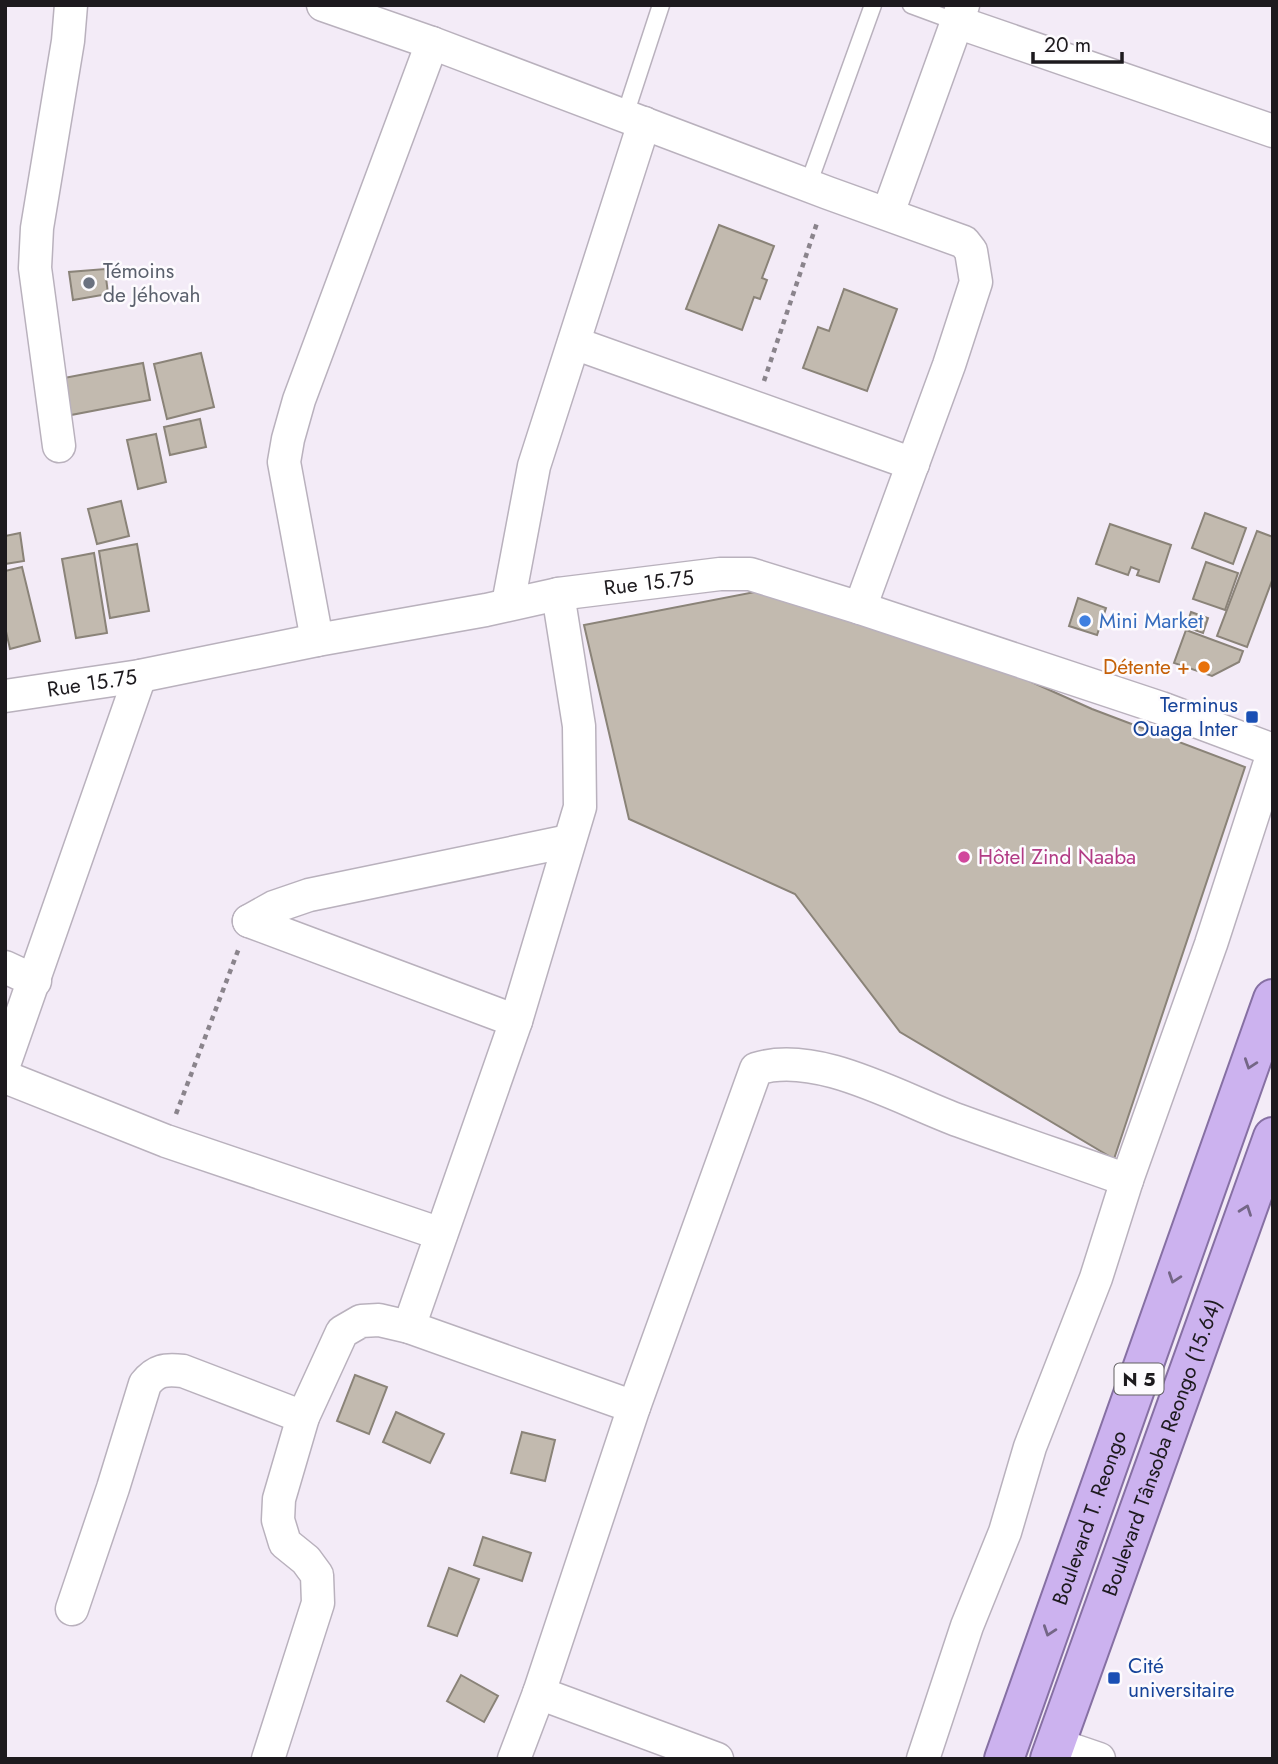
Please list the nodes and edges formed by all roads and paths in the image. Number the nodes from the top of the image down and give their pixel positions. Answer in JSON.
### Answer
{"nodes":[{"id":1,"x":71,"y":5,"type":"edge"},
{"id":2,"x":323,"y":5,"type":"edge"},
{"id":3,"x":662,"y":5,"type":"edge"},
{"id":4,"x":873,"y":5,"type":"edge"},
{"id":5,"x":911,"y":5,"type":"edge"},
{"id":6,"x":960,"y":14,"type":"edge"},
{"id":7,"x":432,"y":43,"type":"junction"},
{"id":8,"x":635,"y":119,"type":"junction"},
{"id":9,"x":1273,"y":131,"type":"edge"},
{"id":10,"x":818,"y":189,"type":"junction"},
{"id":11,"x":888,"y":213,"type":"junction"},
{"id":12,"x":574,"y":344,"type":"junction"},
{"id":13,"x":755,"y":408,"type":"junction"},
{"id":14,"x":59,"y":446,"type":"dead end"},
{"id":15,"x":913,"y":464,"type":"junction"},
{"id":16,"x":558,"y":594,"type":"junction"},
{"id":17,"x":508,"y":604,"type":"junction"},
{"id":18,"x":860,"y":608,"type":"junction"},
{"id":19,"x":317,"y":640,"type":"junction"},
{"id":20,"x":140,"y":676,"type":"junction"},
{"id":21,"x":5,"y":696,"type":"edge"},
{"id":22,"x":1273,"y":752,"type":"edge"},
{"id":23,"x":569,"y":841,"type":"junction"},
{"id":24,"x":249,"y":921,"type":"junction"},
{"id":25,"x":5,"y":967,"type":"edge"},
{"id":26,"x":36,"y":981,"type":"junction"},
{"id":27,"x":1273,"y":999,"type":"edge"},
{"id":28,"x":516,"y":1021,"type":"junction"},
{"id":29,"x":5,"y":1062,"type":"edge"},
{"id":30,"x":5,"y":1077,"type":"edge"},
{"id":31,"x":166,"y":1141,"type":"junction"},
{"id":32,"x":1269,"y":1160,"type":"edge"},
{"id":33,"x":1127,"y":1180,"type":"junction"},
{"id":34,"x":441,"y":1234,"type":"junction"},
{"id":35,"x":409,"y":1327,"type":"junction"},
{"id":36,"x":634,"y":1407,"type":"junction"},
{"id":37,"x":303,"y":1418,"type":"junction"},
{"id":38,"x":72,"y":1609,"type":"dead end"},
{"id":39,"x":539,"y":1693,"type":"junction"},
{"id":40,"x":1052,"y":1751,"type":"edge"},
{"id":41,"x":268,"y":1759,"type":"edge"},
{"id":42,"x":513,"y":1759,"type":"edge"},
{"id":43,"x":717,"y":1759,"type":"edge"},
{"id":44,"x":923,"y":1759,"type":"edge"},
{"id":45,"x":1004,"y":1759,"type":"edge"},
{"id":46,"x":1099,"y":1759,"type":"edge"}],
"edges":[{"from":1,"to":14,"type":"street"},
{"from":2,"to":7,"type":"street"},
{"from":3,"to":8,"type":"lane"},
{"from":4,"to":10,"type":"lane"},
{"from":5,"to":6,"type":"lane"},
{"from":6,"to":9,"type":"street"},
{"from":6,"to":11,"type":"street"},
{"from":7,"to":8,"type":"street"},
{"from":7,"to":19,"type":"street"},
{"from":8,"to":10,"type":"street"},
{"from":8,"to":12,"type":"street"},
{"from":10,"to":11,"type":"street"},
{"from":10,"to":13,"type":"path"},
{"from":11,"to":15,"type":"street"},
{"from":12,"to":13,"type":"street"},
{"from":12,"to":17,"type":"street"},
{"from":13,"to":15,"type":"street"},
{"from":15,"to":18,"type":"street"},
{"from":16,"to":17,"type":"street","name":"Rue 15.75"},
{"from":16,"to":18,"type":"street","name":"Rue 15.75"},
{"from":16,"to":23,"type":"street"},
{"from":17,"to":19,"type":"street","name":"Rue 15.75"},
{"from":18,"to":22,"type":"street","name":"Rue 15.75"},
{"from":19,"to":20,"type":"street","name":"Rue 15.75"},
{"from":20,"to":21,"type":"street","name":"Rue 15.75"},
{"from":20,"to":26,"type":"street"},
{"from":22,"to":33,"type":"street"},
{"from":23,"to":24,"type":"street"},
{"from":23,"to":28,"type":"street"},
{"from":24,"to":28,"type":"street"},
{"from":24,"to":31,"type":"path"},
{"from":25,"to":26,"type":"street"},
{"from":26,"to":29,"type":"street"},
{"from":27,"to":45,"type":"highway","name":"Boulevard T. Reongo","number":"N 5","one_way":true},
{"from":28,"to":34,"type":"street"},
{"from":30,"to":31,"type":"street"},
{"from":31,"to":34,"type":"street"},
{"from":40,"to":32,"type":"highway","name":"Boulevard Tânsoba Reongo (15.64)","number":"N 5","one_way":true},
{"from":33,"to":36,"type":"street"},
{"from":33,"to":44,"type":"street"},
{"from":34,"to":35,"type":"street"},
{"from":35,"to":36,"type":"street"},
{"from":35,"to":37,"type":"street"},
{"from":36,"to":39,"type":"street"},
{"from":37,"to":38,"type":"street"},
{"from":37,"to":41,"type":"street"},
{"from":39,"to":42,"type":"street"},
{"from":39,"to":43,"type":"street"},
{"from":40,"to":46,"type":"street"}]}
